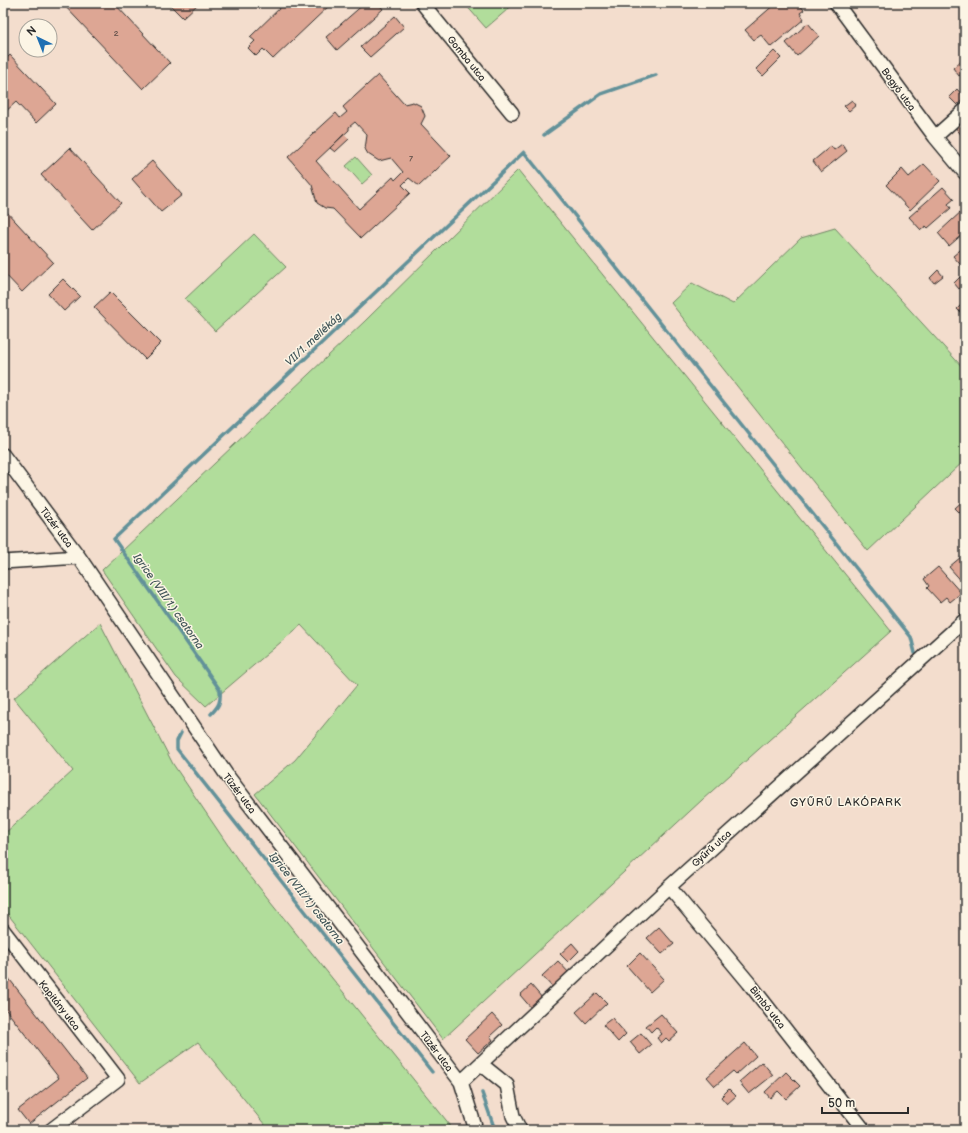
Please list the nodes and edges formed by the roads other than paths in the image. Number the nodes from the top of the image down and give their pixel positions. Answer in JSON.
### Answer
{"nodes":[{"id":1,"x":422,"y":3,"type":"edge"},
{"id":2,"x":836,"y":3,"type":"edge"},
{"id":3,"x":965,"y":110,"type":"edge"},
{"id":4,"x":512,"y":113,"type":"dead end"},
{"id":5,"x":935,"y":137,"type":"junction"},
{"id":6,"x":965,"y":173,"type":"edge"},
{"id":7,"x":3,"y":455,"type":"edge"},
{"id":8,"x":79,"y":557,"type":"junction"},
{"id":9,"x":3,"y":562,"type":"edge"},
{"id":10,"x":965,"y":620,"type":"edge"},
{"id":11,"x":668,"y":886,"type":"junction"},
{"id":12,"x":3,"y":930,"type":"edge"},
{"id":13,"x":481,"y":1064,"type":"junction"},
{"id":14,"x":461,"y":1082,"type":"junction"},
{"id":15,"x":51,"y":1130,"type":"edge"},
{"id":16,"x":476,"y":1130,"type":"edge"},
{"id":17,"x":520,"y":1130,"type":"edge"},
{"id":18,"x":864,"y":1130,"type":"edge"}],
"edges":[{"from":1,"to":4,"type":"street","name":"Gomba utca"},
{"from":2,"to":5,"type":"street","name":"Bogyó utca"},
{"from":3,"to":5,"type":"street"},
{"from":5,"to":6,"type":"street","name":"Bogyó utca"},
{"from":7,"to":8,"type":"street","name":"Tüzér utca"},
{"from":8,"to":9,"type":"street"},
{"from":8,"to":14,"type":"street","name":"Tüzér utca"},
{"from":10,"to":11,"type":"street","name":"Gyűrű utca"},
{"from":11,"to":13,"type":"street","name":"Gyűrű utca"},
{"from":11,"to":18,"type":"street","name":"Bimbó utca"},
{"from":12,"to":15,"type":"street","name":"Kapitány utca"},
{"from":13,"to":14,"type":"street","name":"Gyűrű utca"},
{"from":13,"to":17,"type":"street"},
{"from":14,"to":16,"type":"street","name":"Tüzér utca"}]}
